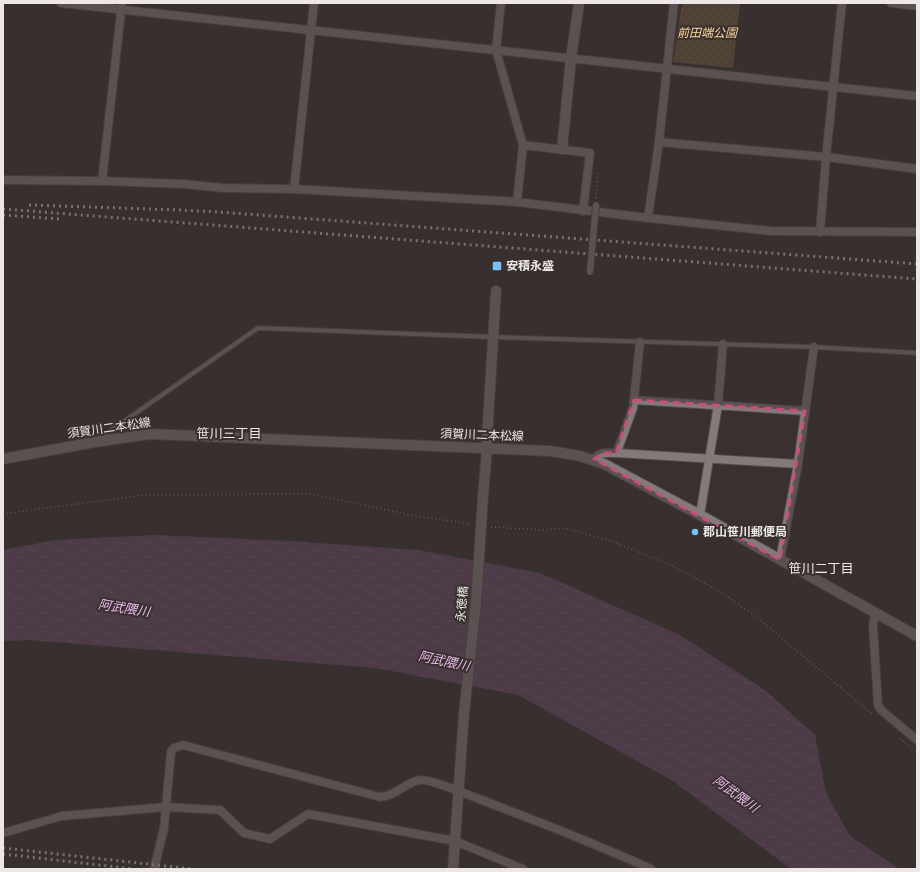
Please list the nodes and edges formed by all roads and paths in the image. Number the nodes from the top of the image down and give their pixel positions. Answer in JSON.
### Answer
{"nodes":[{"id":1,"x":61,"y":3,"type":"edge"},
{"id":2,"x":314,"y":3,"type":"edge"},
{"id":3,"x":501,"y":3,"type":"edge"},
{"id":4,"x":579,"y":3,"type":"edge"},
{"id":5,"x":674,"y":3,"type":"edge"},
{"id":6,"x":842,"y":3,"type":"edge"},
{"id":7,"x":891,"y":3,"type":"edge"},
{"id":8,"x":122,"y":6,"type":"edge"},
{"id":9,"x":917,"y":6,"type":"edge"},
{"id":10,"x":311,"y":31,"type":"junction"},
{"id":11,"x":496,"y":50,"type":"junction"},
{"id":12,"x":571,"y":58,"type":"junction"},
{"id":13,"x":666,"y":69,"type":"junction"},
{"id":14,"x":833,"y":87,"type":"junction"},
{"id":15,"x":917,"y":96,"type":"edge"},
{"id":16,"x":659,"y":142,"type":"junction"},
{"id":17,"x":523,"y":145,"type":"junction"},
{"id":18,"x":562,"y":149,"type":"junction"},
{"id":19,"x":826,"y":157,"type":"junction"},
{"id":20,"x":598,"y":168,"type":"dead end"},
{"id":21,"x":917,"y":169,"type":"edge"},
{"id":22,"x":3,"y":180,"type":"edge"},
{"id":23,"x":102,"y":181,"type":"junction"},
{"id":24,"x":294,"y":189,"type":"junction"},
{"id":25,"x":517,"y":202,"type":"junction"},
{"id":26,"x":596,"y":205,"type":"joint"},
{"id":27,"x":583,"y":211,"type":"junction"},
{"id":28,"x":648,"y":218,"type":"junction"},
{"id":29,"x":820,"y":232,"type":"junction"},
{"id":30,"x":917,"y":232,"type":"edge"},
{"id":31,"x":590,"y":272,"type":"dead end"},
{"id":32,"x":496,"y":291,"type":"dead end"},
{"id":33,"x":493,"y":337,"type":"junction"},
{"id":34,"x":640,"y":342,"type":"junction"},
{"id":35,"x":723,"y":344,"type":"junction"},
{"id":36,"x":814,"y":347,"type":"junction"},
{"id":37,"x":917,"y":353,"type":"edge"},
{"id":38,"x":634,"y":400,"type":"junction"},
{"id":39,"x":718,"y":405,"type":"junction"},
{"id":40,"x":805,"y":411,"type":"junction"},
{"id":41,"x":95,"y":442,"type":"junction"},
{"id":42,"x":487,"y":449,"type":"junction"},
{"id":43,"x":617,"y":453,"type":"junction"},
{"id":44,"x":3,"y":459,"type":"edge"},
{"id":45,"x":594,"y":459,"type":"junction"},
{"id":46,"x":709,"y":459,"type":"junction"},
{"id":47,"x":798,"y":464,"type":"junction"},
{"id":48,"x":700,"y":516,"type":"junction"},
{"id":49,"x":780,"y":560,"type":"junction"},
{"id":50,"x":876,"y":614,"type":"junction"},
{"id":51,"x":917,"y":636,"type":"edge"},
{"id":52,"x":917,"y":740,"type":"edge"},
{"id":53,"x":458,"y":791,"type":"junction"},
{"id":54,"x":166,"y":807,"type":"junction"},
{"id":55,"x":3,"y":833,"type":"edge"},
{"id":56,"x":455,"y":841,"type":"junction"},
{"id":57,"x":154,"y":869,"type":"edge"},
{"id":58,"x":453,"y":869,"type":"edge"},
{"id":59,"x":524,"y":869,"type":"edge"},
{"id":60,"x":651,"y":869,"type":"edge"}],
"edges":[{"from":1,"to":8,"type":"street"},
{"from":2,"to":10,"type":"street"},
{"from":3,"to":11,"type":"street"},
{"from":4,"to":12,"type":"main road"},
{"from":5,"to":13,"type":"street"},
{"from":6,"to":14,"type":"street"},
{"from":7,"to":9,"type":"street"},
{"from":8,"to":10,"type":"street"},
{"from":8,"to":23,"type":"street"},
{"from":10,"to":11,"type":"street"},
{"from":10,"to":24,"type":"street"},
{"from":11,"to":12,"type":"street"},
{"from":11,"to":17,"type":"street"},
{"from":12,"to":13,"type":"street"},
{"from":12,"to":18,"type":"main road"},
{"from":13,"to":14,"type":"street"},
{"from":13,"to":16,"type":"street"},
{"from":14,"to":15,"type":"street"},
{"from":14,"to":19,"type":"street"},
{"from":16,"to":19,"type":"street"},
{"from":16,"to":28,"type":"street"},
{"from":17,"to":18,"type":"street"},
{"from":17,"to":25,"type":"street"},
{"from":18,"to":27,"type":"street"},
{"from":19,"to":21,"type":"street"},
{"from":19,"to":29,"type":"street"},
{"from":20,"to":26,"type":"path"},
{"from":22,"to":23,"type":"street"},
{"from":23,"to":24,"type":"street"},
{"from":24,"to":25,"type":"street"},
{"from":25,"to":27,"type":"street"},
{"from":26,"to":31,"type":"street","bridge":true},
{"from":27,"to":28,"type":"street"},
{"from":28,"to":29,"type":"street"},
{"from":29,"to":30,"type":"street"},
{"from":32,"to":33,"type":"main road","name":"永徳橋"},
{"from":33,"to":34,"type":"lane"},
{"from":33,"to":41,"type":"lane"},
{"from":33,"to":42,"type":"main road","name":"永徳橋"},
{"from":34,"to":35,"type":"lane"},
{"from":34,"to":38,"type":"street"},
{"from":35,"to":36,"type":"lane"},
{"from":35,"to":39,"type":"street"},
{"from":36,"to":37,"type":"lane"},
{"from":36,"to":40,"type":"street"},
{"from":38,"to":39,"type":"street"},
{"from":38,"to":43,"type":"street"},
{"from":39,"to":40,"type":"street"},
{"from":39,"to":46,"type":"street"},
{"from":40,"to":47,"type":"street"},
{"from":41,"to":42,"type":"main road","name":"須賀川二本松線"},
{"from":41,"to":44,"type":"main road","name":"須賀川二本松線"},
{"from":42,"to":45,"type":"main road","name":"須賀川二本松線"},
{"from":42,"to":53,"type":"main road","name":"永徳橋","bridge":true},
{"from":43,"to":45,"type":"street"},
{"from":43,"to":46,"type":"street"},
{"from":45,"to":48,"type":"main road","name":"須賀川二本松線"},
{"from":46,"to":47,"type":"street"},
{"from":46,"to":48,"type":"street"},
{"from":47,"to":49,"type":"street"},
{"from":48,"to":49,"type":"main road","name":"須賀川二本松線"},
{"from":49,"to":50,"type":"main road","name":"須賀川二本松線"},
{"from":50,"to":51,"type":"main road","name":"須賀川二本松線"},
{"from":50,"to":52,"type":"street"},
{"from":53,"to":54,"type":"street"},
{"from":53,"to":56,"type":"main road","name":"永徳橋"},
{"from":53,"to":60,"type":"street"},
{"from":54,"to":55,"type":"street"},
{"from":54,"to":56,"type":"street"},
{"from":54,"to":57,"type":"street"},
{"from":56,"to":58,"type":"main road","name":"永徳橋"},
{"from":56,"to":59,"type":"street"}]}
